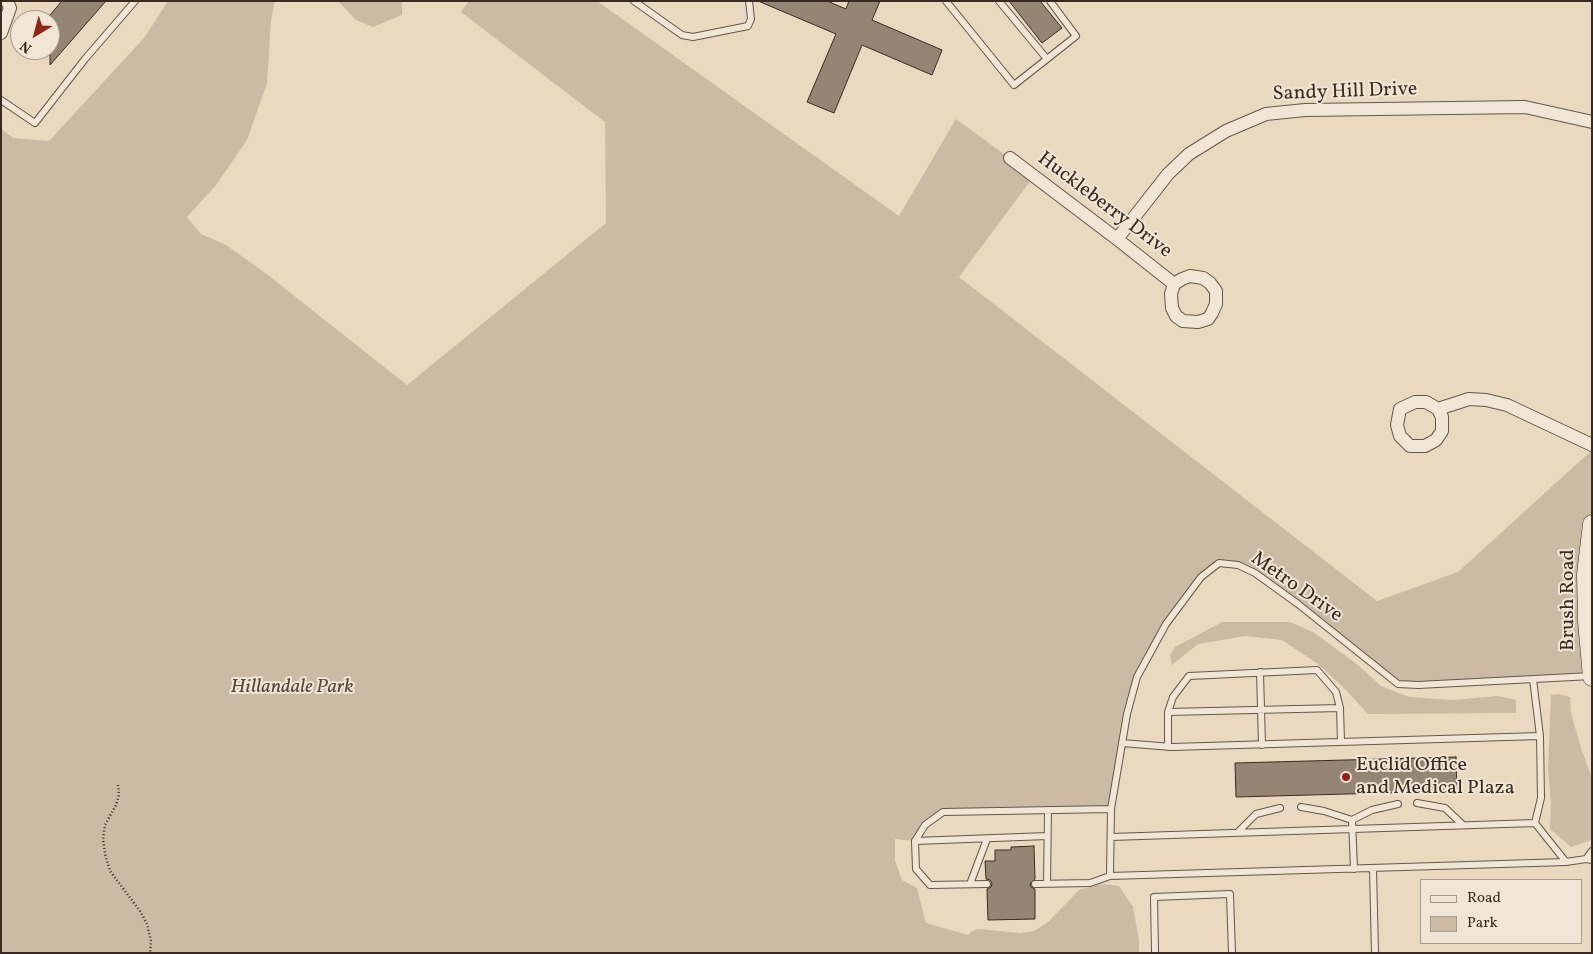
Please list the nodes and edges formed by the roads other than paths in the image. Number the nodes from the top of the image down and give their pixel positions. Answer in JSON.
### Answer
{"nodes":[{"id":1,"x":135,"y":1,"type":"edge"},
{"id":2,"x":634,"y":1,"type":"edge"},
{"id":3,"x":749,"y":1,"type":"edge"},
{"id":4,"x":946,"y":1,"type":"edge"},
{"id":5,"x":999,"y":1,"type":"edge"},
{"id":6,"x":1050,"y":1,"type":"edge"},
{"id":7,"x":11,"y":4,"type":"edge"},
{"id":8,"x":1,"y":33,"type":"edge"},
{"id":9,"x":1047,"y":59,"type":"junction"},
{"id":10,"x":1,"y":100,"type":"edge"},
{"id":11,"x":1592,"y":122,"type":"edge"},
{"id":12,"x":1010,"y":158,"type":"dead end"},
{"id":13,"x":1117,"y":239,"type":"junction"},
{"id":14,"x":1174,"y":284,"type":"dead end"},
{"id":15,"x":1438,"y":409,"type":"dead end"},
{"id":16,"x":1592,"y":445,"type":"edge"},
{"id":17,"x":1592,"y":524,"type":"edge"},
{"id":18,"x":1260,"y":672,"type":"junction"},
{"id":19,"x":1592,"y":677,"type":"edge"},
{"id":20,"x":1533,"y":679,"type":"junction"},
{"id":21,"x":1340,"y":708,"type":"junction"},
{"id":22,"x":1261,"y":709,"type":"junction"},
{"id":23,"x":1168,"y":712,"type":"junction"},
{"id":24,"x":1540,"y":736,"type":"junction"},
{"id":25,"x":1342,"y":742,"type":"junction"},
{"id":26,"x":1122,"y":743,"type":"junction"},
{"id":27,"x":1262,"y":744,"type":"junction"},
{"id":28,"x":1168,"y":747,"type":"junction"},
{"id":29,"x":1417,"y":803,"type":"dead end"},
{"id":30,"x":1398,"y":804,"type":"dead end"},
{"id":31,"x":1301,"y":807,"type":"dead end"},
{"id":32,"x":1280,"y":808,"type":"dead end"},
{"id":33,"x":1111,"y":809,"type":"junction"},
{"id":34,"x":1048,"y":810,"type":"junction"},
{"id":35,"x":1352,"y":820,"type":"junction"},
{"id":36,"x":1536,"y":823,"type":"junction"},
{"id":37,"x":1463,"y":825,"type":"junction"},
{"id":38,"x":1352,"y":829,"type":"junction"},
{"id":39,"x":1237,"y":833,"type":"junction"},
{"id":40,"x":1047,"y":836,"type":"junction"},
{"id":41,"x":1111,"y":837,"type":"junction"},
{"id":42,"x":987,"y":839,"type":"junction"},
{"id":43,"x":915,"y":841,"type":"junction"},
{"id":44,"x":1592,"y":851,"type":"edge"},
{"id":45,"x":1589,"y":860,"type":"edge"},
{"id":46,"x":1566,"y":862,"type":"junction"},
{"id":47,"x":1354,"y":869,"type":"junction"},
{"id":48,"x":1373,"y":869,"type":"junction"},
{"id":49,"x":1110,"y":876,"type":"junction"},
{"id":50,"x":970,"y":884,"type":"junction"},
{"id":51,"x":986,"y":884,"type":"dead end"},
{"id":52,"x":1034,"y":884,"type":"dead end"},
{"id":53,"x":1047,"y":884,"type":"junction"},
{"id":54,"x":1155,"y":953,"type":"edge"},
{"id":55,"x":1232,"y":953,"type":"edge"},
{"id":56,"x":1375,"y":953,"type":"edge"}],
"edges":[{"from":1,"to":10,"type":"lane"},
{"from":2,"to":3,"type":"lane"},
{"from":4,"to":9,"type":"lane"},
{"from":5,"to":9,"type":"lane"},
{"from":6,"to":9,"type":"lane"},
{"from":7,"to":8,"type":"street"},
{"from":11,"to":13,"type":"street","name":"Sandy Hill Drive"},
{"from":12,"to":13,"type":"street","name":"Huckleberry Drive"},
{"from":13,"to":14,"type":"street","name":"Huckleberry Drive"},
{"from":15,"to":16,"type":"street"},
{"from":17,"to":19,"type":"street","name":"Brush Road"},
{"from":18,"to":21,"type":"lane"},
{"from":18,"to":22,"type":"lane"},
{"from":18,"to":23,"type":"lane"},
{"from":19,"to":20,"type":"lane","name":"Metro Drive"},
{"from":20,"to":24,"type":"lane"},
{"from":20,"to":26,"type":"lane","name":"Metro Drive"},
{"from":21,"to":22,"type":"lane"},
{"from":21,"to":25,"type":"lane"},
{"from":22,"to":23,"type":"lane"},
{"from":22,"to":27,"type":"lane"},
{"from":23,"to":28,"type":"lane"},
{"from":24,"to":25,"type":"lane"},
{"from":24,"to":36,"type":"lane"},
{"from":25,"to":27,"type":"lane"},
{"from":26,"to":28,"type":"lane"},
{"from":26,"to":33,"type":"lane","name":"Metro Drive"},
{"from":27,"to":28,"type":"lane"},
{"from":29,"to":37,"type":"lane"},
{"from":30,"to":35,"type":"lane"},
{"from":31,"to":35,"type":"lane"},
{"from":32,"to":39,"type":"lane"},
{"from":33,"to":34,"type":"lane"},
{"from":33,"to":41,"type":"lane","name":"Metro Drive"},
{"from":34,"to":40,"type":"lane"},
{"from":34,"to":43,"type":"lane"},
{"from":35,"to":38,"type":"lane"},
{"from":36,"to":37,"type":"lane"},
{"from":36,"to":46,"type":"lane"},
{"from":37,"to":38,"type":"lane"},
{"from":38,"to":39,"type":"lane"},
{"from":38,"to":47,"type":"lane"},
{"from":39,"to":41,"type":"lane"},
{"from":40,"to":42,"type":"lane"},
{"from":40,"to":53,"type":"lane"},
{"from":41,"to":49,"type":"lane","name":"Metro Drive"},
{"from":42,"to":43,"type":"lane"},
{"from":42,"to":50,"type":"lane"},
{"from":43,"to":50,"type":"lane"},
{"from":44,"to":45,"type":"lane"},
{"from":45,"to":46,"type":"lane"},
{"from":46,"to":48,"type":"lane"},
{"from":47,"to":48,"type":"lane"},
{"from":47,"to":49,"type":"lane"},
{"from":48,"to":56,"type":"lane"},
{"from":49,"to":53,"type":"lane"},
{"from":50,"to":51,"type":"lane"},
{"from":52,"to":53,"type":"lane"},
{"from":54,"to":55,"type":"lane"}]}
